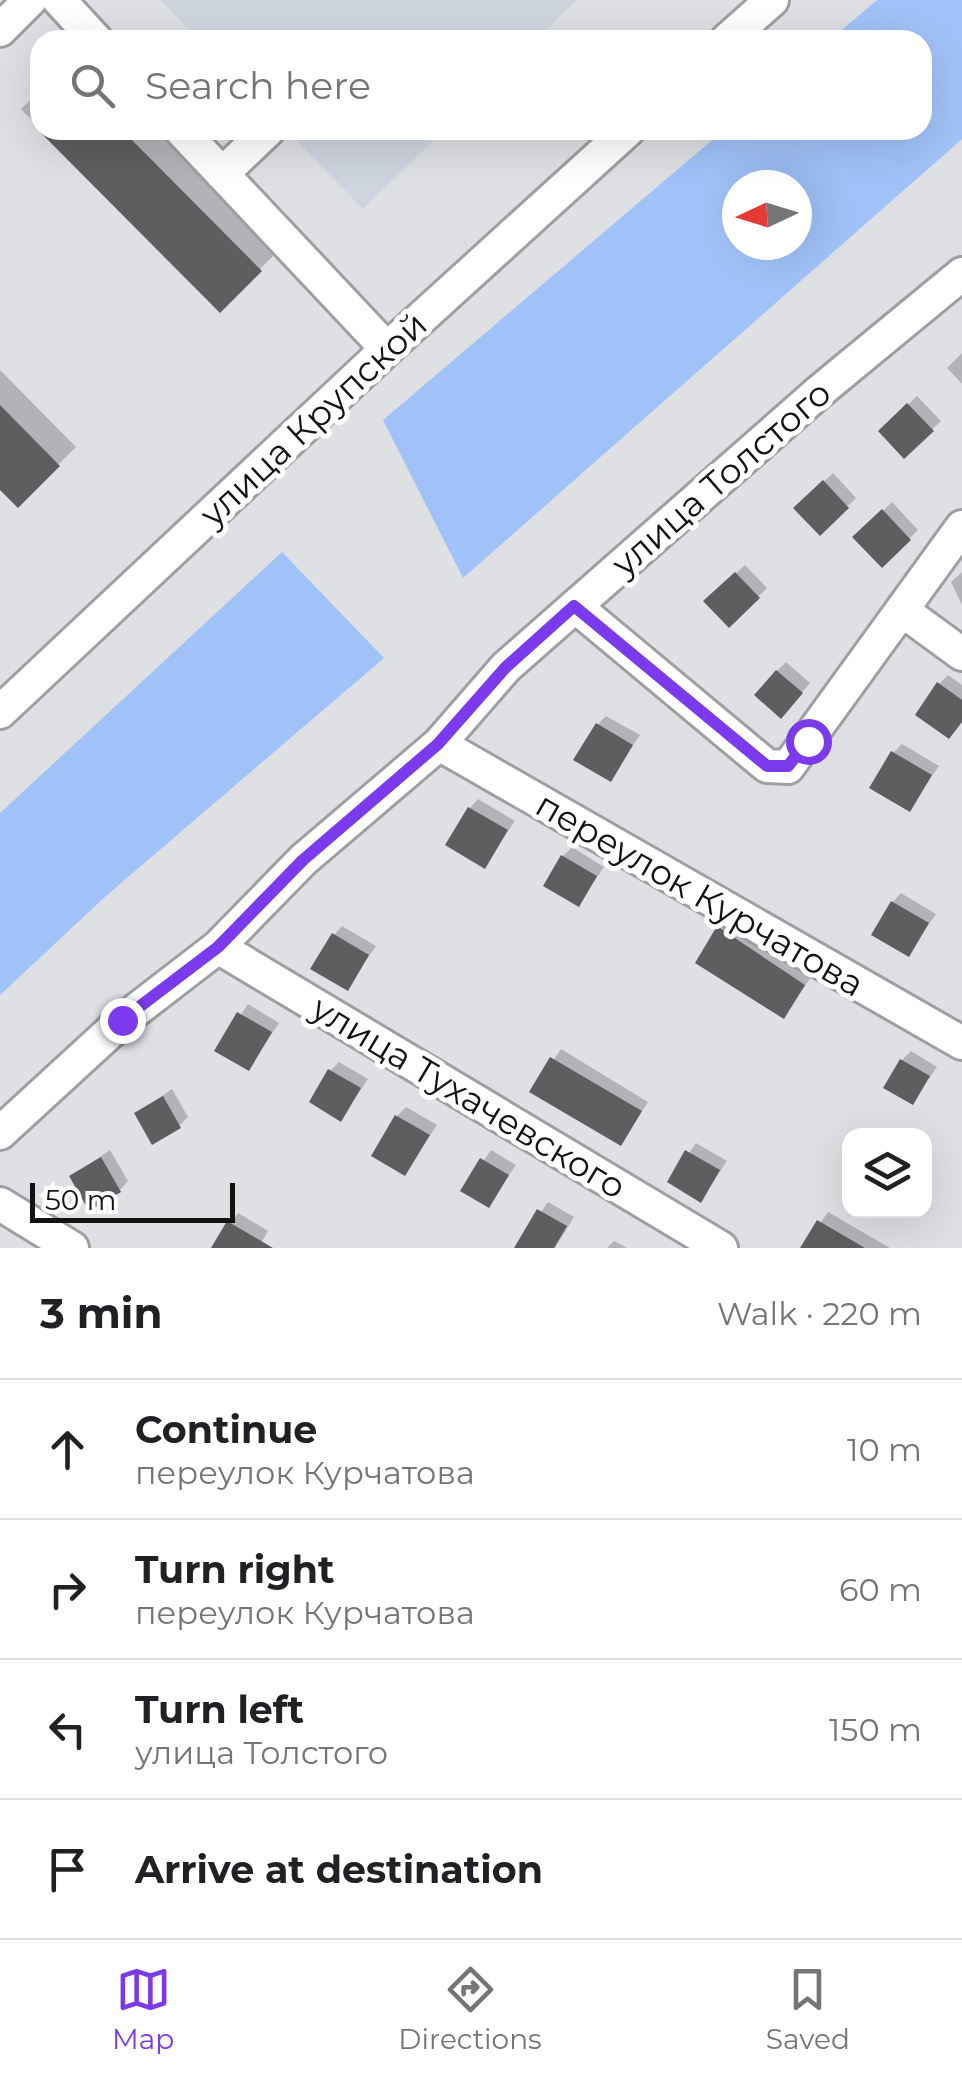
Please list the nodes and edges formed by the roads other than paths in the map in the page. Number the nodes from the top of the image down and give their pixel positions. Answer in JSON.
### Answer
{"nodes":[{"id":1,"x":30,"y":0,"type":"edge"},
{"id":2,"x":59,"y":0,"type":"edge"},
{"id":3,"x":772,"y":0,"type":"edge"},
{"id":4,"x":0,"y":30,"type":"edge"},
{"id":5,"x":87,"y":30,"type":"edge"},
{"id":6,"x":739,"y":30,"type":"edge"},
{"id":7,"x":190,"y":140,"type":"edge"},
{"id":8,"x":258,"y":140,"type":"edge"},
{"id":9,"x":617,"y":140,"type":"edge"},
{"id":10,"x":222,"y":174,"type":"junction"},
{"id":11,"x":962,"y":274,"type":"edge"},
{"id":12,"x":387,"y":348,"type":"junction"},
{"id":13,"x":962,"y":527,"type":"edge"},
{"id":14,"x":574,"y":606,"type":"junction"},
{"id":15,"x":903,"y":611,"type":"junction"},
{"id":16,"x":962,"y":654,"type":"edge"},
{"id":17,"x":0,"y":712,"type":"edge"},
{"id":18,"x":438,"y":744,"type":"junction"},
{"id":19,"x":218,"y":947,"type":"junction"},
{"id":20,"x":962,"y":1044,"type":"edge"},
{"id":21,"x":0,"y":1133,"type":"edge"},
{"id":22,"x":0,"y":1204,"type":"edge"},
{"id":23,"x":72,"y":1248,"type":"edge"},
{"id":24,"x":721,"y":1248,"type":"edge"}],
"edges":[{"from":1,"to":4,"type":"street"},
{"from":2,"to":5,"type":"street"},
{"from":3,"to":6,"type":"street"},
{"from":7,"to":10,"type":"street"},
{"from":8,"to":10,"type":"street"},
{"from":9,"to":12,"type":"street","name":"улица Крупской"},
{"from":10,"to":12,"type":"street"},
{"from":11,"to":14,"type":"street","name":"улица Толстого"},
{"from":12,"to":17,"type":"street","name":"улица Крупской"},
{"from":13,"to":15,"type":"street"},
{"from":14,"to":15,"type":"street"},
{"from":14,"to":18,"type":"street","name":"улица Толстого"},
{"from":15,"to":16,"type":"street"},
{"from":18,"to":19,"type":"street","name":"улица Толстого"},
{"from":18,"to":20,"type":"street","name":"переулок Курчатова"},
{"from":19,"to":21,"type":"street","name":"улица Толстого"},
{"from":19,"to":24,"type":"street","name":"улица Тухачевского"},
{"from":22,"to":23,"type":"street"}]}
